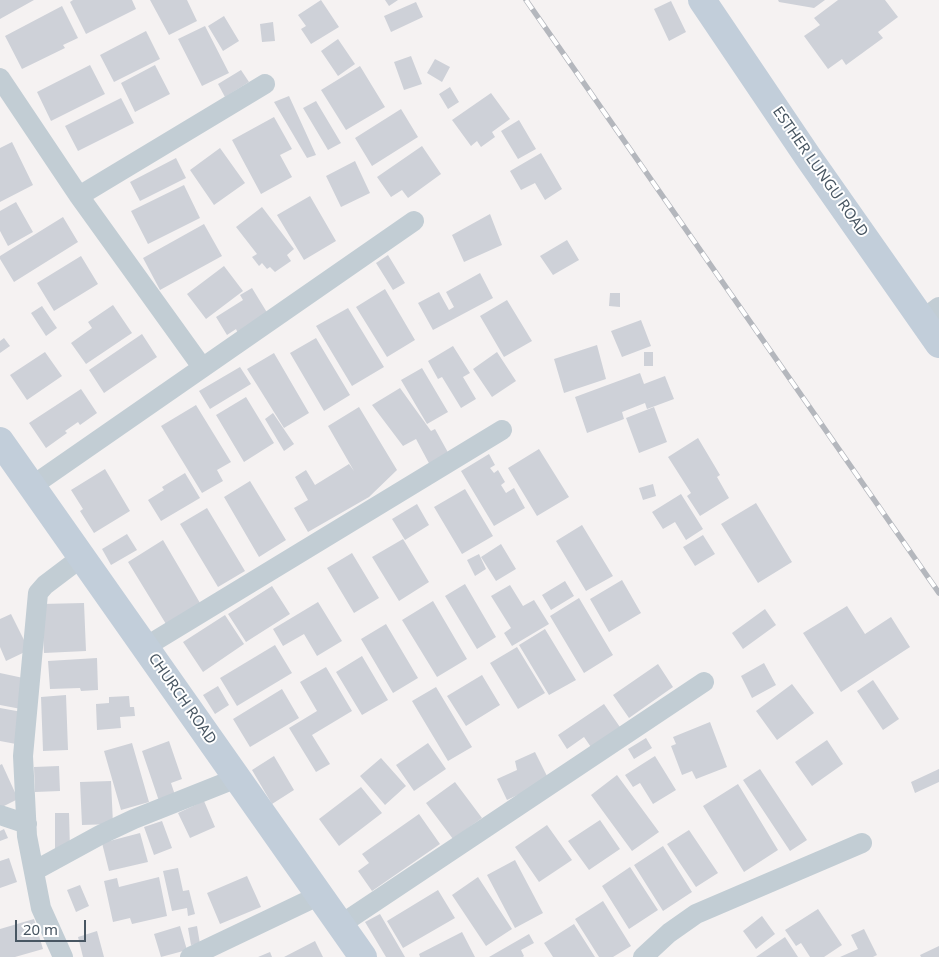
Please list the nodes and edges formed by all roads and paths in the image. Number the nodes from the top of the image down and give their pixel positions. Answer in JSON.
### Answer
{"nodes":[{"id":1,"x":702,"y":0,"type":"edge"},
{"id":2,"x":0,"y":78,"type":"edge"},
{"id":3,"x":265,"y":84,"type":"dead end"},
{"id":4,"x":78,"y":196,"type":"junction"},
{"id":5,"x":414,"y":221,"type":"dead end"},
{"id":6,"x":931,"y":313,"type":"edge"},
{"id":7,"x":939,"y":344,"type":"edge"},
{"id":8,"x":202,"y":367,"type":"junction"},
{"id":9,"x":502,"y":430,"type":"dead end"},
{"id":10,"x":0,"y":441,"type":"edge"},
{"id":11,"x":32,"y":486,"type":"junction"},
{"id":12,"x":82,"y":557,"type":"junction"},
{"id":13,"x":145,"y":647,"type":"junction"},
{"id":14,"x":704,"y":682,"type":"dead end"},
{"id":15,"x":237,"y":778,"type":"junction"},
{"id":16,"x":0,"y":815,"type":"edge"},
{"id":17,"x":27,"y":824,"type":"junction"},
{"id":18,"x":862,"y":843,"type":"dead end"},
{"id":19,"x":34,"y":871,"type":"junction"},
{"id":20,"x":320,"y":895,"type":"junction"},
{"id":21,"x":340,"y":925,"type":"junction"},
{"id":22,"x":63,"y":957,"type":"edge"},
{"id":23,"x":190,"y":957,"type":"edge"},
{"id":24,"x":363,"y":957,"type":"edge"},
{"id":25,"x":642,"y":957,"type":"edge"}],
"edges":[{"from":1,"to":6,"type":"street","name":"ESTHER LUNGU ROAD"},
{"from":2,"to":4,"type":"street"},
{"from":3,"to":4,"type":"street"},
{"from":4,"to":8,"type":"street"},
{"from":5,"to":8,"type":"street"},
{"from":6,"to":7,"type":"street","name":"ESTHER LUNGU ROAD"},
{"from":8,"to":11,"type":"street"},
{"from":9,"to":13,"type":"street"},
{"from":10,"to":11,"type":"street","name":"CHURCH ROAD"},
{"from":11,"to":12,"type":"street","name":"CHURCH ROAD"},
{"from":12,"to":13,"type":"street","name":"CHURCH ROAD"},
{"from":12,"to":17,"type":"street"},
{"from":13,"to":15,"type":"street","name":"CHURCH ROAD"},
{"from":14,"to":21,"type":"street"},
{"from":15,"to":19,"type":"street"},
{"from":15,"to":20,"type":"street","name":"CHURCH ROAD"},
{"from":16,"to":17,"type":"street"},
{"from":17,"to":19,"type":"street"},
{"from":18,"to":25,"type":"street"},
{"from":19,"to":22,"type":"street"},
{"from":20,"to":21,"type":"street","name":"CHURCH ROAD"},
{"from":20,"to":23,"type":"street"},
{"from":21,"to":24,"type":"street","name":"CHURCH ROAD"}]}
